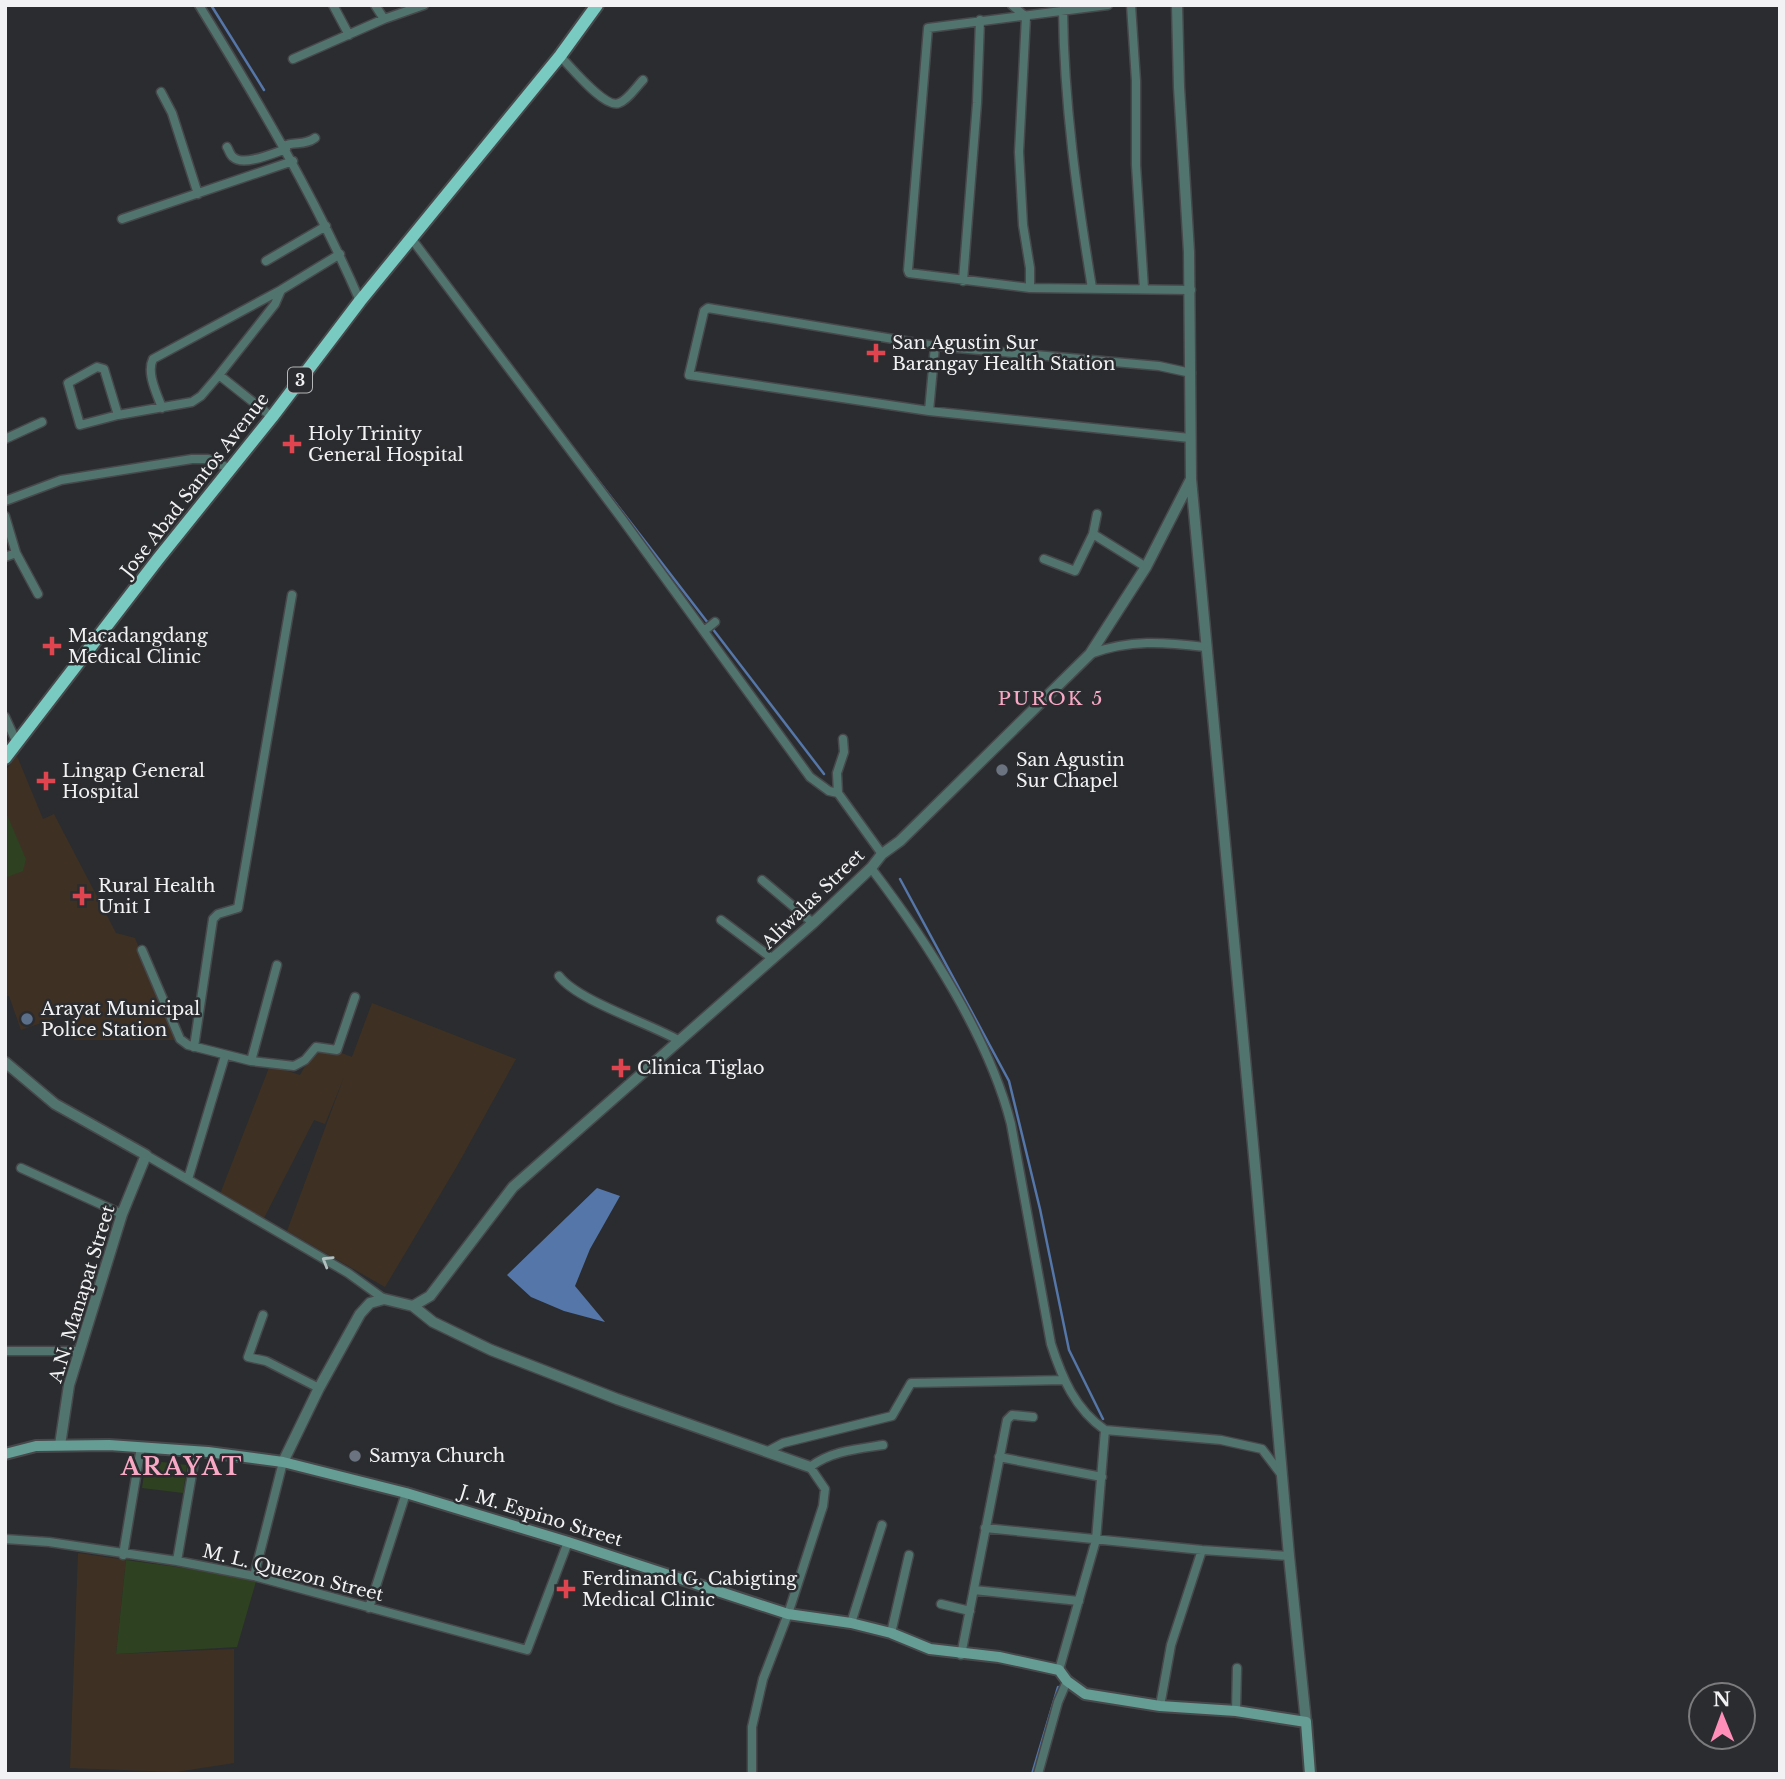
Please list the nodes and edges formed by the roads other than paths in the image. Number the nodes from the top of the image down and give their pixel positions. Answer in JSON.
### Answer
{"nodes":[{"id":1,"x":199,"y":5,"type":"edge"},
{"id":2,"x":333,"y":5,"type":"edge"},
{"id":3,"x":374,"y":5,"type":"edge"},
{"id":4,"x":597,"y":5,"type":"edge"},
{"id":5,"x":1108,"y":5,"type":"edge"},
{"id":6,"x":1131,"y":5,"type":"edge"},
{"id":7,"x":1177,"y":5,"type":"edge"},
{"id":8,"x":420,"y":6,"type":"edge"},
{"id":9,"x":1014,"y":6,"type":"edge"},
{"id":10,"x":1063,"y":10,"type":"junction"},
{"id":11,"x":1026,"y":16,"type":"junction"},
{"id":12,"x":384,"y":19,"type":"junction"},
{"id":13,"x":979,"y":20,"type":"junction"},
{"id":14,"x":349,"y":35,"type":"junction"},
{"id":15,"x":560,"y":56,"type":"junction"},
{"id":16,"x":293,"y":59,"type":"dead end"},
{"id":17,"x":643,"y":80,"type":"dead end"},
{"id":18,"x":161,"y":92,"type":"dead end"},
{"id":19,"x":315,"y":138,"type":"dead end"},
{"id":20,"x":227,"y":147,"type":"dead end"},
{"id":21,"x":285,"y":148,"type":"junction"},
{"id":22,"x":293,"y":162,"type":"junction"},
{"id":23,"x":198,"y":194,"type":"junction"},
{"id":24,"x":122,"y":219,"type":"dead end"},
{"id":25,"x":326,"y":226,"type":"junction"},
{"id":26,"x":411,"y":238,"type":"junction"},
{"id":27,"x":340,"y":254,"type":"junction"},
{"id":28,"x":266,"y":261,"type":"dead end"},
{"id":29,"x":964,"y":281,"type":"junction"},
{"id":30,"x":1030,"y":288,"type":"junction"},
{"id":31,"x":1092,"y":288,"type":"junction"},
{"id":32,"x":1144,"y":289,"type":"junction"},
{"id":33,"x":281,"y":290,"type":"junction"},
{"id":34,"x":1191,"y":290,"type":"junction"},
{"id":35,"x":360,"y":301,"type":"junction"},
{"id":36,"x":935,"y":346,"type":"junction"},
{"id":37,"x":1191,"y":373,"type":"junction"},
{"id":38,"x":219,"y":375,"type":"junction"},
{"id":39,"x":162,"y":408,"type":"junction"},
{"id":40,"x":929,"y":411,"type":"junction"},
{"id":41,"x":118,"y":415,"type":"junction"},
{"id":42,"x":272,"y":417,"type":"junction"},
{"id":43,"x":42,"y":422,"type":"dead end"},
{"id":44,"x":1191,"y":438,"type":"junction"},
{"id":45,"x":5,"y":439,"type":"edge"},
{"id":46,"x":231,"y":469,"type":"junction"},
{"id":47,"x":1191,"y":479,"type":"junction"},
{"id":48,"x":5,"y":502,"type":"edge"},
{"id":49,"x":1097,"y":514,"type":"dead end"},
{"id":50,"x":5,"y":516,"type":"edge"},
{"id":51,"x":1093,"y":534,"type":"junction"},
{"id":52,"x":16,"y":553,"type":"junction"},
{"id":53,"x":5,"y":557,"type":"edge"},
{"id":54,"x":1044,"y":559,"type":"dead end"},
{"id":55,"x":1146,"y":567,"type":"junction"},
{"id":56,"x":38,"y":594,"type":"dead end"},
{"id":57,"x":292,"y":595,"type":"dead end"},
{"id":58,"x":715,"y":622,"type":"dead end"},
{"id":59,"x":705,"y":630,"type":"junction"},
{"id":60,"x":1205,"y":647,"type":"junction"},
{"id":61,"x":1090,"y":654,"type":"junction"},
{"id":62,"x":5,"y":717,"type":"edge"},
{"id":63,"x":843,"y":739,"type":"dead end"},
{"id":64,"x":17,"y":743,"type":"junction"},
{"id":65,"x":5,"y":758,"type":"edge"},
{"id":66,"x":838,"y":793,"type":"junction"},
{"id":67,"x":882,"y":853,"type":"junction"},
{"id":68,"x":871,"y":868,"type":"junction"},
{"id":69,"x":762,"y":880,"type":"dead end"},
{"id":70,"x":722,"y":920,"type":"dead end"},
{"id":71,"x":813,"y":923,"type":"junction"},
{"id":72,"x":142,"y":950,"type":"dead end"},
{"id":73,"x":774,"y":959,"type":"junction"},
{"id":74,"x":277,"y":965,"type":"dead end"},
{"id":75,"x":559,"y":976,"type":"dead end"},
{"id":76,"x":355,"y":997,"type":"dead end"},
{"id":77,"x":680,"y":1041,"type":"junction"},
{"id":78,"x":194,"y":1047,"type":"junction"},
{"id":79,"x":225,"y":1056,"type":"junction"},
{"id":80,"x":251,"y":1061,"type":"junction"},
{"id":81,"x":5,"y":1062,"type":"edge"},
{"id":82,"x":146,"y":1155,"type":"junction"},
{"id":83,"x":21,"y":1168,"type":"dead end"},
{"id":84,"x":188,"y":1179,"type":"junction"},
{"id":85,"x":122,"y":1214,"type":"junction"},
{"id":86,"x":384,"y":1299,"type":"junction"},
{"id":87,"x":413,"y":1306,"type":"junction"},
{"id":88,"x":263,"y":1315,"type":"dead end"},
{"id":89,"x":5,"y":1351,"type":"edge"},
{"id":90,"x":79,"y":1351,"type":"junction"},
{"id":91,"x":1064,"y":1380,"type":"junction"},
{"id":92,"x":319,"y":1388,"type":"junction"},
{"id":93,"x":1033,"y":1417,"type":"dead end"},
{"id":94,"x":1105,"y":1430,"type":"junction"},
{"id":95,"x":60,"y":1445,"type":"junction"},
{"id":96,"x":883,"y":1445,"type":"dead end"},
{"id":97,"x":141,"y":1447,"type":"junction"},
{"id":98,"x":196,"y":1451,"type":"junction"},
{"id":99,"x":768,"y":1451,"type":"junction"},
{"id":100,"x":5,"y":1454,"type":"edge"},
{"id":101,"x":999,"y":1457,"type":"junction"},
{"id":102,"x":283,"y":1462,"type":"junction"},
{"id":103,"x":810,"y":1467,"type":"junction"},
{"id":104,"x":1281,"y":1474,"type":"junction"},
{"id":105,"x":1102,"y":1477,"type":"junction"},
{"id":106,"x":406,"y":1493,"type":"junction"},
{"id":107,"x":882,"y":1525,"type":"dead end"},
{"id":108,"x":985,"y":1528,"type":"junction"},
{"id":109,"x":5,"y":1539,"type":"edge"},
{"id":110,"x":1096,"y":1540,"type":"junction"},
{"id":111,"x":568,"y":1542,"type":"junction"},
{"id":112,"x":1202,"y":1550,"type":"junction"},
{"id":113,"x":123,"y":1555,"type":"junction"},
{"id":114,"x":909,"y":1555,"type":"dead end"},
{"id":115,"x":1289,"y":1556,"type":"junction"},
{"id":116,"x":177,"y":1561,"type":"junction"},
{"id":117,"x":254,"y":1576,"type":"junction"},
{"id":118,"x":974,"y":1590,"type":"junction"},
{"id":119,"x":1079,"y":1601,"type":"junction"},
{"id":120,"x":941,"y":1604,"type":"dead end"},
{"id":121,"x":369,"y":1608,"type":"junction"},
{"id":122,"x":970,"y":1611,"type":"junction"},
{"id":123,"x":788,"y":1614,"type":"junction"},
{"id":124,"x":851,"y":1623,"type":"junction"},
{"id":125,"x":891,"y":1633,"type":"junction"},
{"id":126,"x":961,"y":1654,"type":"junction"},
{"id":127,"x":1237,"y":1668,"type":"dead end"},
{"id":128,"x":1059,"y":1670,"type":"junction"},
{"id":129,"x":1067,"y":1681,"type":"junction"},
{"id":130,"x":1160,"y":1706,"type":"junction"},
{"id":131,"x":1236,"y":1711,"type":"junction"},
{"id":132,"x":1306,"y":1722,"type":"junction"},
{"id":133,"x":752,"y":1774,"type":"edge"},
{"id":134,"x":1038,"y":1774,"type":"edge"},
{"id":135,"x":1310,"y":1774,"type":"edge"}],
"edges":[{"from":1,"to":21,"type":"street"},
{"from":2,"to":14,"type":"street"},
{"from":3,"to":12,"type":"street"},
{"from":4,"to":15,"type":"highway","name":"Jose Abad Santos Avenue","number":"3"},
{"from":5,"to":10,"type":"street"},
{"from":6,"to":32,"type":"street"},
{"from":7,"to":34,"type":"street"},
{"from":8,"to":12,"type":"street"},
{"from":9,"to":11,"type":"street"},
{"from":10,"to":11,"type":"street"},
{"from":10,"to":31,"type":"street"},
{"from":11,"to":13,"type":"street"},
{"from":11,"to":30,"type":"street"},
{"from":12,"to":14,"type":"street"},
{"from":13,"to":29,"type":"street"},
{"from":13,"to":29,"type":"street"},
{"from":14,"to":16,"type":"street"},
{"from":15,"to":17,"type":"street"},
{"from":15,"to":26,"type":"highway","name":"Jose Abad Santos Avenue","number":"3"},
{"from":18,"to":23,"type":"street"},
{"from":19,"to":21,"type":"street"},
{"from":20,"to":21,"type":"street"},
{"from":21,"to":22,"type":"street"},
{"from":22,"to":23,"type":"street"},
{"from":22,"to":25,"type":"street"},
{"from":23,"to":24,"type":"street"},
{"from":25,"to":27,"type":"street"},
{"from":25,"to":28,"type":"street"},
{"from":26,"to":35,"type":"highway","name":"Jose Abad Santos Avenue","number":"3"},
{"from":26,"to":59,"type":"street"},
{"from":27,"to":33,"type":"street"},
{"from":27,"to":35,"type":"street"},
{"from":29,"to":30,"type":"street"},
{"from":30,"to":31,"type":"street"},
{"from":31,"to":32,"type":"street"},
{"from":32,"to":34,"type":"street"},
{"from":33,"to":38,"type":"street"},
{"from":33,"to":39,"type":"street"},
{"from":34,"to":37,"type":"street"},
{"from":35,"to":42,"type":"highway","name":"Jose Abad Santos Avenue","number":"3"},
{"from":36,"to":37,"type":"street"},
{"from":36,"to":40,"type":"street"},
{"from":36,"to":40,"type":"street"},
{"from":37,"to":44,"type":"street"},
{"from":38,"to":39,"type":"street"},
{"from":38,"to":42,"type":"street"},
{"from":39,"to":41,"type":"street"},
{"from":40,"to":44,"type":"street"},
{"from":41,"to":41,"type":"street"},
{"from":42,"to":46,"type":"highway","name":"Jose Abad Santos Avenue","number":"3"},
{"from":43,"to":45,"type":"street"},
{"from":44,"to":47,"type":"street"},
{"from":46,"to":48,"type":"street"},
{"from":46,"to":64,"type":"highway","name":"Jose Abad Santos Avenue","number":"3"},
{"from":47,"to":55,"type":"street","name":"Aliwalas Street"},
{"from":47,"to":60,"type":"street"},
{"from":49,"to":51,"type":"street"},
{"from":50,"to":52,"type":"street"},
{"from":51,"to":54,"type":"street"},
{"from":51,"to":55,"type":"street"},
{"from":52,"to":53,"type":"street"},
{"from":52,"to":56,"type":"street"},
{"from":55,"to":61,"type":"street","name":"Aliwalas Street"},
{"from":57,"to":78,"type":"street"},
{"from":58,"to":59,"type":"street"},
{"from":59,"to":66,"type":"street"},
{"from":60,"to":61,"type":"street"},
{"from":60,"to":104,"type":"street"},
{"from":61,"to":67,"type":"street","name":"Aliwalas Street"},
{"from":62,"to":64,"type":"street"},
{"from":63,"to":66,"type":"street"},
{"from":64,"to":65,"type":"highway","name":"Jose Abad Santos Avenue","number":"3"},
{"from":66,"to":67,"type":"street"},
{"from":67,"to":68,"type":"street","name":"Aliwalas Street"},
{"from":68,"to":71,"type":"street","name":"Aliwalas Street"},
{"from":68,"to":91,"type":"street"},
{"from":69,"to":71,"type":"street"},
{"from":70,"to":73,"type":"street"},
{"from":71,"to":73,"type":"street","name":"Aliwalas Street"},
{"from":72,"to":78,"type":"street"},
{"from":73,"to":77,"type":"street","name":"Aliwalas Street"},
{"from":74,"to":80,"type":"street"},
{"from":75,"to":77,"type":"street"},
{"from":76,"to":80,"type":"street"},
{"from":77,"to":87,"type":"street","name":"Aliwalas Street"},
{"from":78,"to":79,"type":"street"},
{"from":79,"to":80,"type":"street"},
{"from":79,"to":84,"type":"street"},
{"from":81,"to":82,"type":"street"},
{"from":82,"to":84,"type":"street"},
{"from":82,"to":85,"type":"street","name":"A.N. Manapat Street"},
{"from":83,"to":85,"type":"street"},
{"from":86,"to":84,"type":"street","one_way":true},
{"from":85,"to":90,"type":"street","name":"A.N. Manapat Street"},
{"from":86,"to":87,"type":"street"},
{"from":86,"to":92,"type":"street"},
{"from":87,"to":99,"type":"street"},
{"from":88,"to":92,"type":"street"},
{"from":89,"to":90,"type":"street"},
{"from":90,"to":95,"type":"street","name":"A.N. Manapat Street"},
{"from":91,"to":94,"type":"street"},
{"from":91,"to":99,"type":"street"},
{"from":92,"to":102,"type":"street"},
{"from":93,"to":101,"type":"street"},
{"from":94,"to":104,"type":"street"},
{"from":94,"to":105,"type":"street"},
{"from":95,"to":97,"type":"main road","name":"J. M. Espino Street"},
{"from":95,"to":100,"type":"main road","name":"J. M. Espino Street"},
{"from":96,"to":103,"type":"street"},
{"from":97,"to":98,"type":"main road","name":"J. M. Espino Street"},
{"from":97,"to":113,"type":"street"},
{"from":98,"to":102,"type":"main road","name":"J. M. Espino Street"},
{"from":98,"to":116,"type":"street"},
{"from":99,"to":103,"type":"street"},
{"from":101,"to":105,"type":"street"},
{"from":101,"to":108,"type":"street"},
{"from":102,"to":106,"type":"main road","name":"J. M. Espino Street"},
{"from":102,"to":117,"type":"street"},
{"from":103,"to":123,"type":"street"},
{"from":104,"to":115,"type":"street"},
{"from":105,"to":110,"type":"street"},
{"from":106,"to":111,"type":"main road","name":"J. M. Espino Street"},
{"from":106,"to":121,"type":"street"},
{"from":107,"to":124,"type":"street"},
{"from":108,"to":110,"type":"street"},
{"from":108,"to":118,"type":"street"},
{"from":109,"to":113,"type":"street","name":"M. L. Quezon Street"},
{"from":110,"to":112,"type":"street"},
{"from":110,"to":119,"type":"street"},
{"from":111,"to":121,"type":"street","name":"M. L. Quezon Street"},
{"from":111,"to":123,"type":"main road","name":"J. M. Espino Street"},
{"from":112,"to":115,"type":"street"},
{"from":112,"to":130,"type":"street"},
{"from":113,"to":116,"type":"street","name":"M. L. Quezon Street"},
{"from":114,"to":125,"type":"street"},
{"from":115,"to":132,"type":"street"},
{"from":116,"to":117,"type":"street","name":"M. L. Quezon Street"},
{"from":117,"to":121,"type":"street","name":"M. L. Quezon Street"},
{"from":118,"to":119,"type":"street"},
{"from":118,"to":122,"type":"street"},
{"from":119,"to":128,"type":"street"},
{"from":120,"to":122,"type":"street"},
{"from":122,"to":126,"type":"street"},
{"from":123,"to":124,"type":"main road","name":"J. M. Espino Street"},
{"from":123,"to":133,"type":"street"},
{"from":124,"to":125,"type":"main road","name":"J. M. Espino Street"},
{"from":125,"to":126,"type":"main road","name":"J. M. Espino Street"},
{"from":126,"to":128,"type":"main road","name":"J. M. Espino Street"},
{"from":127,"to":131,"type":"street"},
{"from":128,"to":129,"type":"main road"},
{"from":129,"to":130,"type":"main road"},
{"from":129,"to":134,"type":"street"},
{"from":130,"to":131,"type":"main road"},
{"from":131,"to":132,"type":"main road"},
{"from":132,"to":135,"type":"main road"}]}
